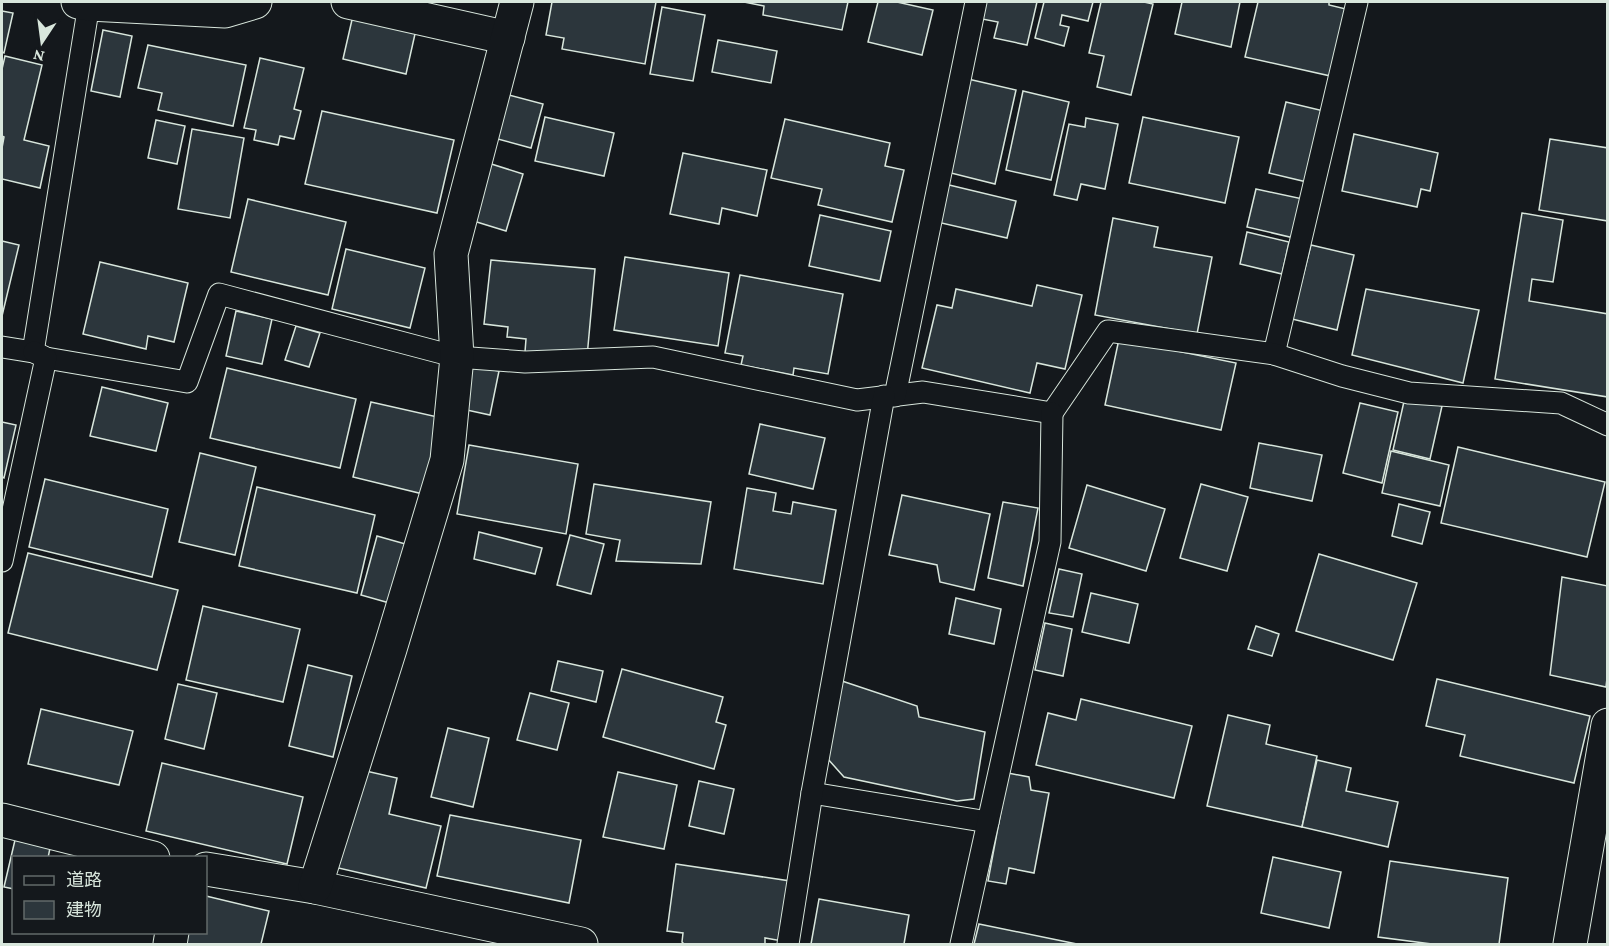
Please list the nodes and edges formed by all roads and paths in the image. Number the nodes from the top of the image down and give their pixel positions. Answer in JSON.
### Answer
{"nodes":[{"id":1,"x":255,"y":2,"type":"edge"},
{"id":2,"x":348,"y":2,"type":"edge"},
{"id":3,"x":517,"y":2,"type":"edge"},
{"id":4,"x":976,"y":2,"type":"edge"},
{"id":5,"x":1357,"y":2,"type":"edge"},
{"id":6,"x":84,"y":3,"type":"edge"},
{"id":7,"x":508,"y":38,"type":"junction"},
{"id":8,"x":2,"y":347,"type":"edge"},
{"id":9,"x":1274,"y":354,"type":"junction"},
{"id":10,"x":40,"y":355,"type":"junction"},
{"id":11,"x":457,"y":357,"type":"junction"},
{"id":12,"x":890,"y":396,"type":"junction"},
{"id":13,"x":1052,"y":413,"type":"junction"},
{"id":14,"x":1608,"y":425,"type":"edge"},
{"id":15,"x":2,"y":561,"type":"edge"},
{"id":16,"x":1608,"y":724,"type":"edge"},
{"id":17,"x":812,"y":794,"type":"junction"},
{"id":18,"x":2,"y":820,"type":"edge"},
{"id":19,"x":988,"y":822,"type":"junction"},
{"id":20,"x":145,"y":856,"type":"edge"},
{"id":21,"x":207,"y":869,"type":"edge"},
{"id":22,"x":315,"y":887,"type":"junction"},
{"id":23,"x":581,"y":945,"type":"edge"},
{"id":24,"x":788,"y":945,"type":"edge"},
{"id":25,"x":961,"y":945,"type":"edge"},
{"id":26,"x":1570,"y":945,"type":"edge"}],
"edges":[{"from":1,"to":6,"type":"street"},
{"from":2,"to":7,"type":"street"},
{"from":3,"to":7,"type":"street"},
{"from":4,"to":12,"type":"lane"},
{"from":5,"to":9,"type":"lane"},
{"from":6,"to":10,"type":"lane"},
{"from":7,"to":11,"type":"street"},
{"from":8,"to":10,"type":"lane"},
{"from":9,"to":13,"type":"lane"},
{"from":9,"to":14,"type":"lane"},
{"from":10,"to":11,"type":"lane"},
{"from":10,"to":15,"type":"lane"},
{"from":11,"to":12,"type":"lane"},
{"from":11,"to":22,"type":"street"},
{"from":12,"to":13,"type":"lane"},
{"from":12,"to":17,"type":"lane"},
{"from":13,"to":19,"type":"lane"},
{"from":16,"to":26,"type":"street"},
{"from":17,"to":19,"type":"lane"},
{"from":17,"to":24,"type":"lane"},
{"from":18,"to":20,"type":"street"},
{"from":19,"to":25,"type":"lane"},
{"from":21,"to":22,"type":"street"},
{"from":22,"to":23,"type":"street"}]}
